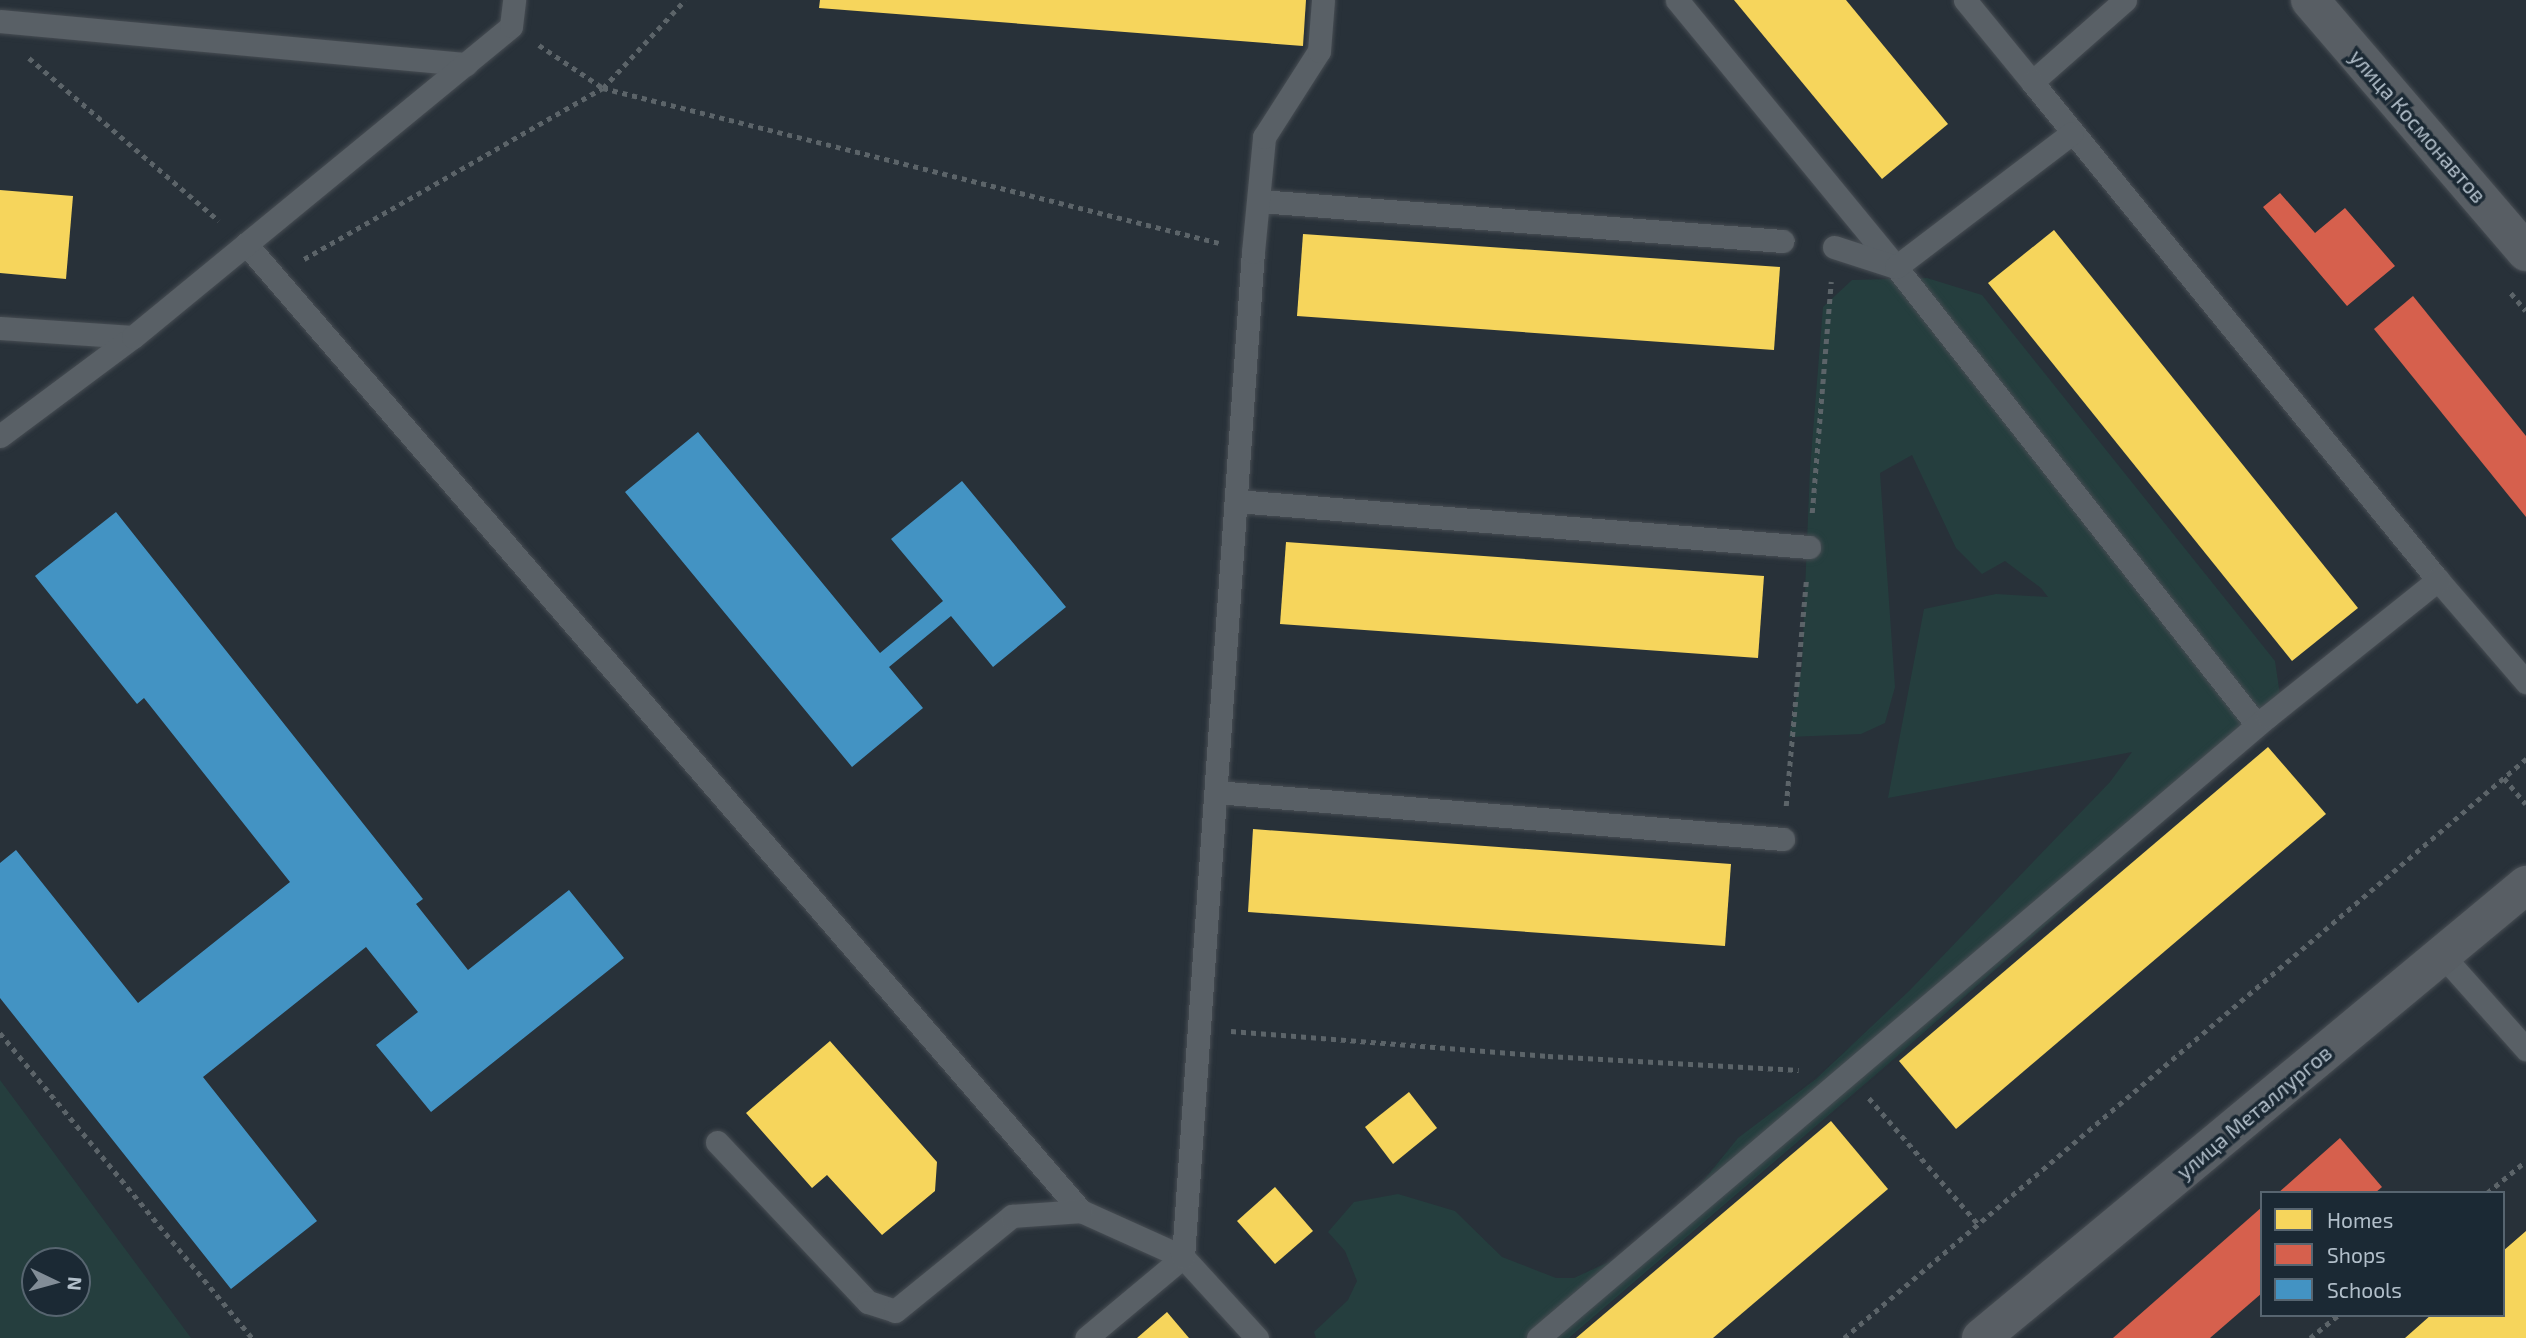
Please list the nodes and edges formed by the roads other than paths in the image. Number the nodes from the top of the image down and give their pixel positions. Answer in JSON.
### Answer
{"nodes":[{"id":1,"x":514,"y":0,"type":"edge"},
{"id":2,"x":1323,"y":0,"type":"edge"},
{"id":3,"x":1677,"y":0,"type":"edge"},
{"id":4,"x":1965,"y":0,"type":"edge"},
{"id":5,"x":2125,"y":0,"type":"edge"},
{"id":6,"x":2310,"y":0,"type":"edge"},
{"id":7,"x":0,"y":21,"type":"edge"},
{"id":8,"x":466,"y":64,"type":"junction"},
{"id":9,"x":2032,"y":82,"type":"junction"},
{"id":10,"x":2072,"y":133,"type":"junction"},
{"id":11,"x":1259,"y":201,"type":"junction"},
{"id":12,"x":1782,"y":241,"type":"dead end"},
{"id":13,"x":246,"y":244,"type":"junction"},
{"id":14,"x":1834,"y":247,"type":"dead end"},
{"id":15,"x":2526,"y":252,"type":"edge"},
{"id":16,"x":1896,"y":267,"type":"junction"},
{"id":17,"x":0,"y":328,"type":"edge"},
{"id":18,"x":133,"y":337,"type":"junction"},
{"id":19,"x":0,"y":436,"type":"edge"},
{"id":20,"x":1236,"y":501,"type":"junction"},
{"id":21,"x":1809,"y":547,"type":"dead end"},
{"id":22,"x":2438,"y":580,"type":"junction"},
{"id":23,"x":2526,"y":682,"type":"edge"},
{"id":24,"x":2257,"y":725,"type":"junction"},
{"id":25,"x":1216,"y":792,"type":"junction"},
{"id":26,"x":1783,"y":839,"type":"dead end"},
{"id":27,"x":2526,"y":885,"type":"edge"},
{"id":28,"x":2443,"y":956,"type":"junction"},
{"id":29,"x":2526,"y":1049,"type":"edge"},
{"id":30,"x":717,"y":1142,"type":"dead end"},
{"id":31,"x":1081,"y":1211,"type":"junction"},
{"id":32,"x":1183,"y":1257,"type":"junction"},
{"id":33,"x":1086,"y":1338,"type":"edge"},
{"id":34,"x":1257,"y":1338,"type":"edge"},
{"id":35,"x":1538,"y":1338,"type":"edge"},
{"id":36,"x":1981,"y":1338,"type":"edge"}],
"edges":[{"from":1,"to":8,"type":"lane"},
{"from":2,"to":11,"type":"lane"},
{"from":3,"to":16,"type":"lane"},
{"from":4,"to":9,"type":"lane"},
{"from":5,"to":9,"type":"lane"},
{"from":6,"to":15,"type":"main road","name":"улица Космонавтов"},
{"from":7,"to":8,"type":"lane"},
{"from":8,"to":13,"type":"lane"},
{"from":9,"to":10,"type":"lane"},
{"from":10,"to":16,"type":"lane"},
{"from":10,"to":22,"type":"lane"},
{"from":11,"to":12,"type":"lane"},
{"from":11,"to":20,"type":"lane"},
{"from":13,"to":18,"type":"lane"},
{"from":13,"to":31,"type":"lane"},
{"from":14,"to":16,"type":"lane"},
{"from":16,"to":24,"type":"lane"},
{"from":17,"to":18,"type":"lane"},
{"from":18,"to":19,"type":"lane"},
{"from":20,"to":21,"type":"lane"},
{"from":20,"to":25,"type":"lane"},
{"from":22,"to":23,"type":"lane"},
{"from":22,"to":24,"type":"lane"},
{"from":24,"to":35,"type":"lane"},
{"from":25,"to":26,"type":"lane"},
{"from":25,"to":32,"type":"lane"},
{"from":27,"to":28,"type":"main road","name":"улица Металлургов"},
{"from":28,"to":29,"type":"lane"},
{"from":28,"to":36,"type":"main road","name":"улица Металлургов"},
{"from":30,"to":31,"type":"lane"},
{"from":31,"to":32,"type":"lane"},
{"from":32,"to":33,"type":"lane"},
{"from":32,"to":34,"type":"lane"}]}
